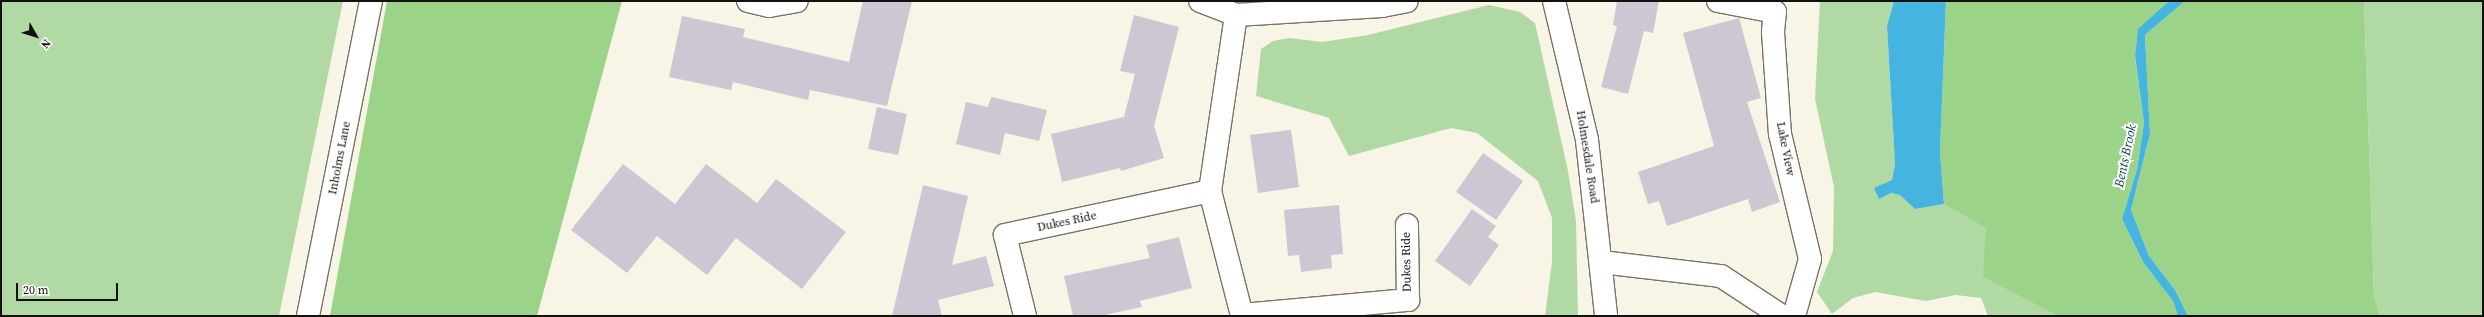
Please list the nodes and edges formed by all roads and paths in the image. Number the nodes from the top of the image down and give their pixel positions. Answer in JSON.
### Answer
{"nodes":[{"id":1,"x":371,"y":1,"type":"edge"},
{"id":2,"x":748,"y":1,"type":"edge"},
{"id":3,"x":797,"y":1,"type":"edge"},
{"id":4,"x":1200,"y":1,"type":"edge"},
{"id":5,"x":1407,"y":1,"type":"edge"},
{"id":6,"x":1554,"y":1,"type":"edge"},
{"id":7,"x":1718,"y":1,"type":"edge"},
{"id":8,"x":1777,"y":6,"type":"edge"},
{"id":9,"x":1236,"y":15,"type":"junction"},
{"id":10,"x":1210,"y":192,"type":"junction"},
{"id":11,"x":1406,"y":225,"type":"dead end"},
{"id":12,"x":1602,"y":262,"type":"junction"},
{"id":13,"x":1242,"y":315,"type":"edge"},
{"id":14,"x":308,"y":316,"type":"edge"},
{"id":15,"x":1026,"y":316,"type":"edge"},
{"id":16,"x":1606,"y":316,"type":"edge"},
{"id":17,"x":1782,"y":316,"type":"edge"},
{"id":18,"x":1794,"y":316,"type":"edge"}],
"edges":[{"from":1,"to":14,"type":"street","name":"Inholms Lane"},
{"from":2,"to":3,"type":"street"},
{"from":4,"to":9,"type":"street"},
{"from":5,"to":9,"type":"street"},
{"from":6,"to":12,"type":"street","name":"Holmesdale Road"},
{"from":7,"to":8,"type":"street","name":"Lake View"},
{"from":8,"to":18,"type":"street","name":"Lake View"},
{"from":9,"to":10,"type":"street","name":"Dukes Ride"},
{"from":10,"to":13,"type":"street","name":"Dukes Ride"},
{"from":10,"to":15,"type":"street","name":"Dukes Ride"},
{"from":11,"to":13,"type":"street","name":"Dukes Ride"},
{"from":12,"to":16,"type":"street","name":"Holmesdale Road"},
{"from":12,"to":17,"type":"street"}]}
